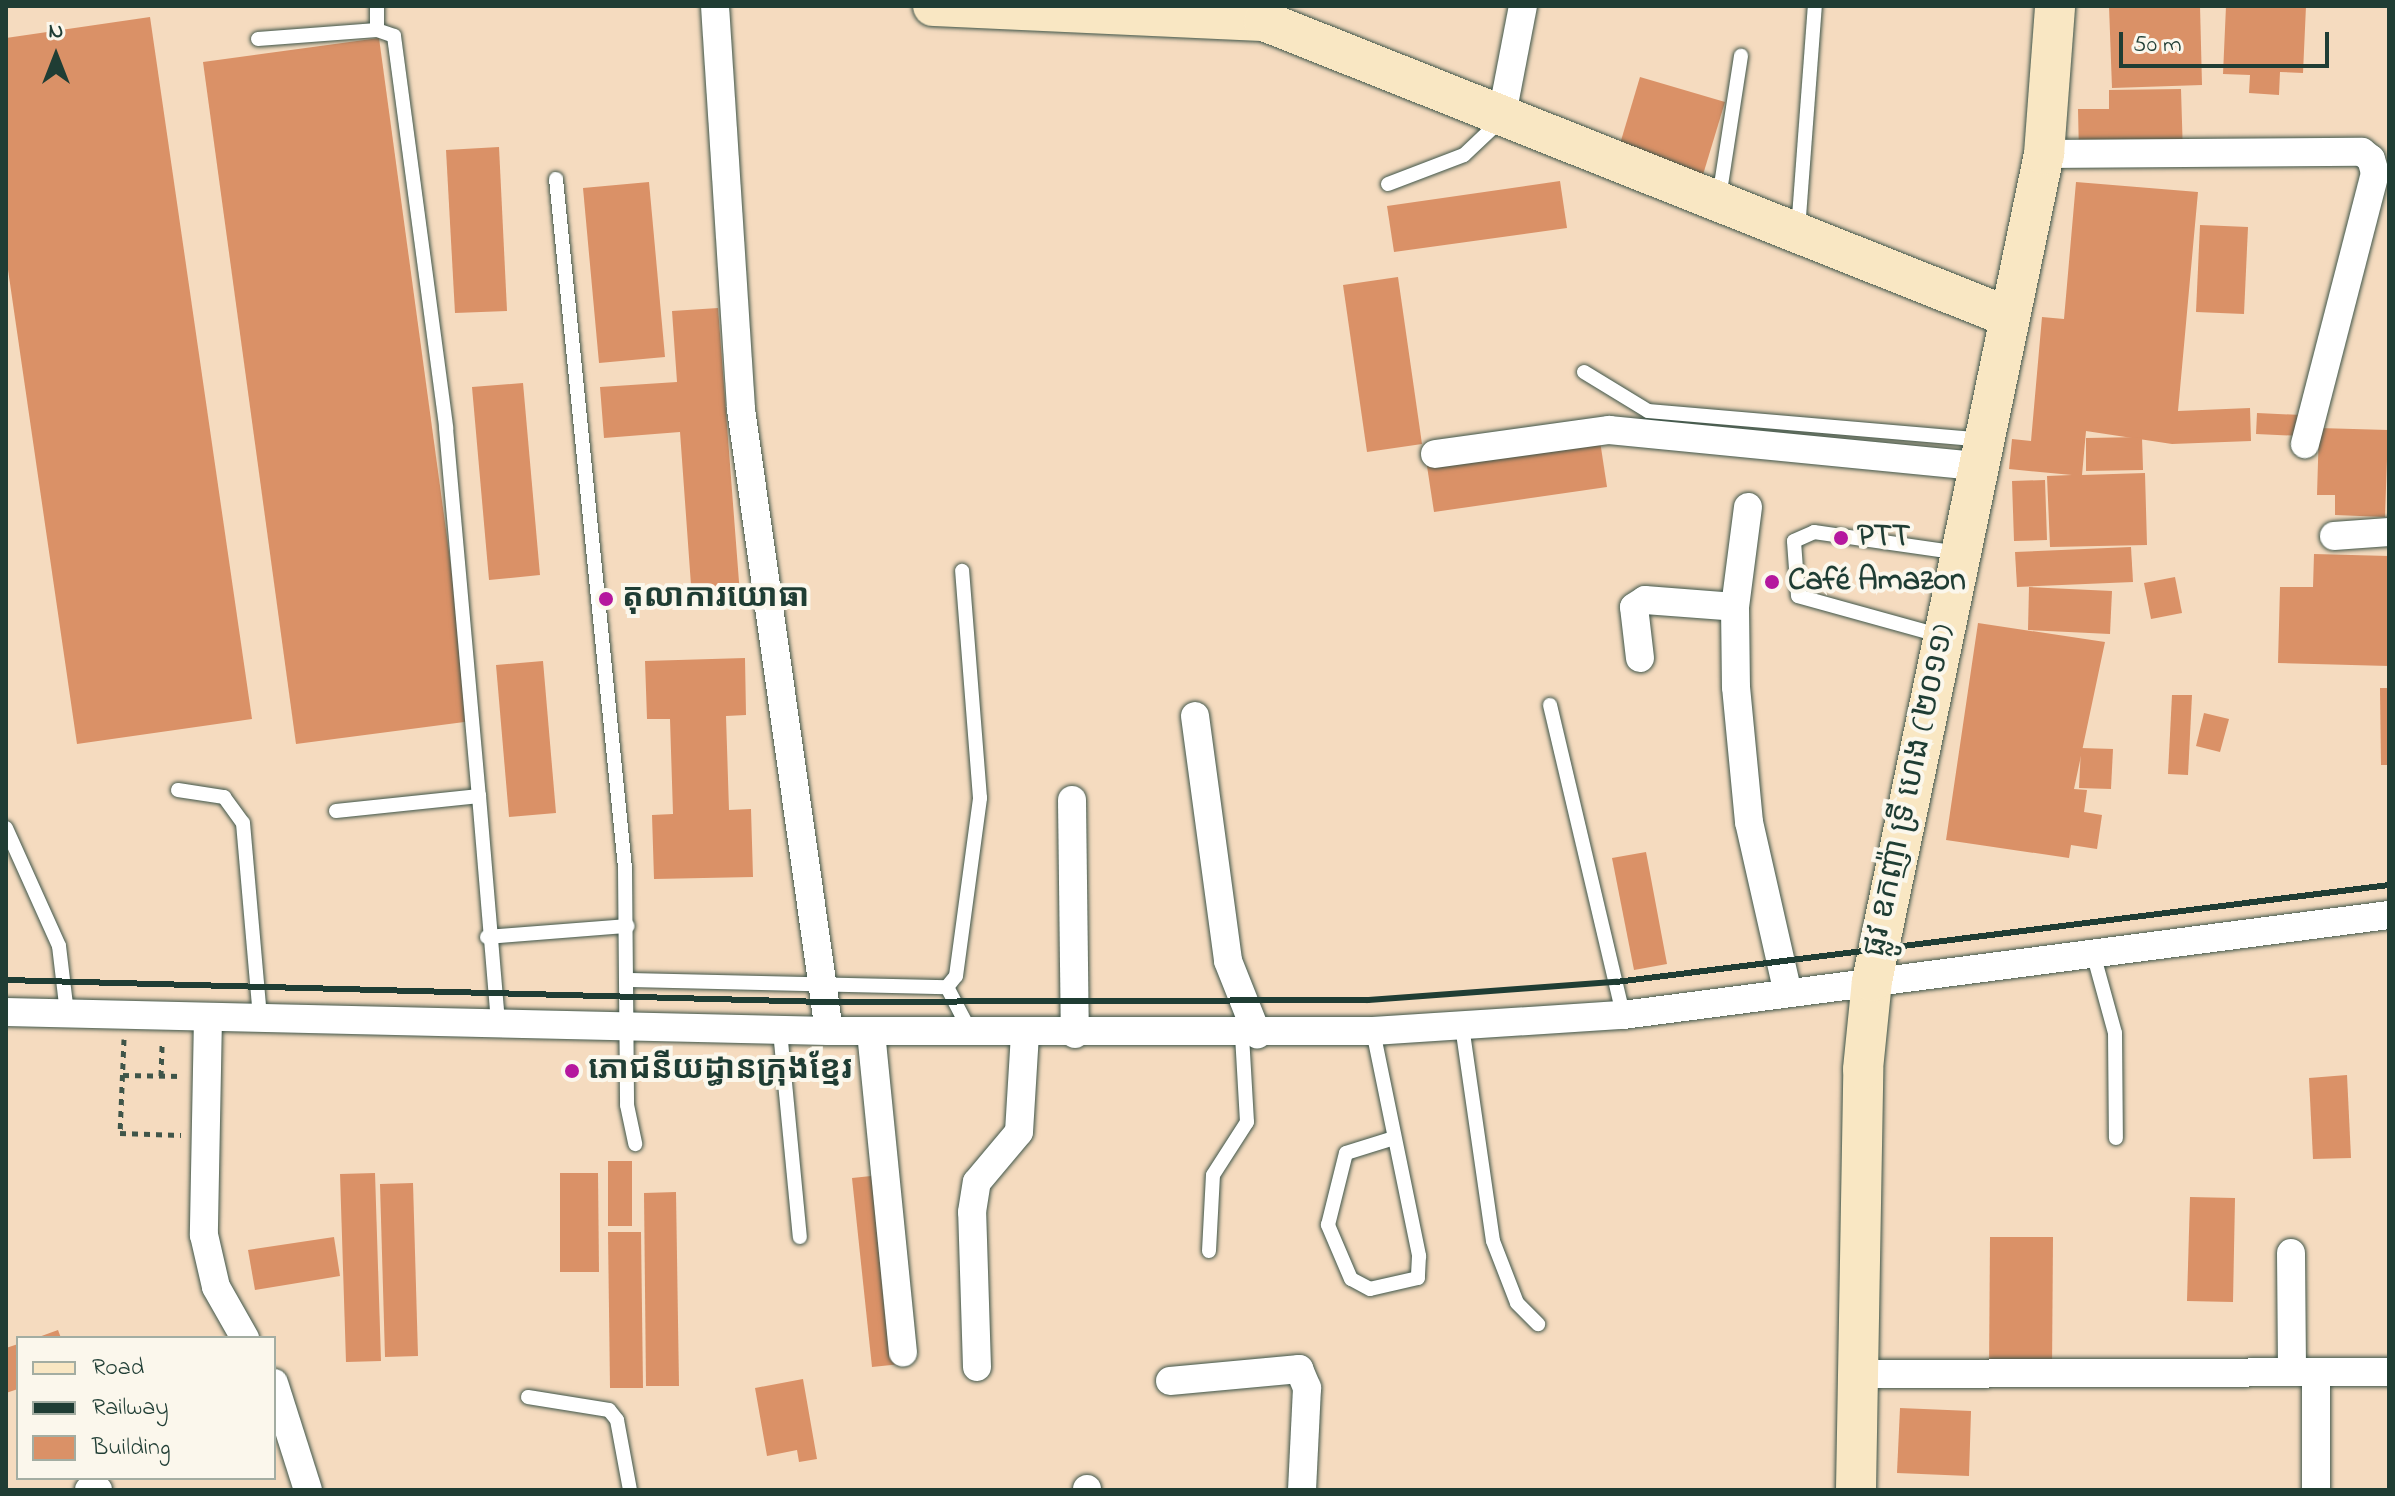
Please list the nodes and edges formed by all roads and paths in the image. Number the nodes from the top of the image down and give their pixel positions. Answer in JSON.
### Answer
{"nodes":[{"id":1,"x":377,"y":6,"type":"edge"},
{"id":2,"x":715,"y":6,"type":"edge"},
{"id":3,"x":933,"y":6,"type":"edge"},
{"id":4,"x":1523,"y":6,"type":"edge"},
{"id":5,"x":1815,"y":6,"type":"edge"},
{"id":6,"x":2055,"y":6,"type":"edge"},
{"id":7,"x":1263,"y":13,"type":"edge"},
{"id":8,"x":377,"y":30,"type":"junction"},
{"id":9,"x":258,"y":39,"type":"dead end"},
{"id":10,"x":1741,"y":56,"type":"dead end"},
{"id":11,"x":1501,"y":120,"type":"junction"},
{"id":12,"x":2044,"y":154,"type":"junction"},
{"id":13,"x":556,"y":179,"type":"dead end"},
{"id":14,"x":1388,"y":184,"type":"dead end"},
{"id":15,"x":1718,"y":207,"type":"junction"},
{"id":16,"x":1797,"y":238,"type":"junction"},
{"id":17,"x":2009,"y":317,"type":"junction"},
{"id":18,"x":1584,"y":372,"type":"dead end"},
{"id":19,"x":2305,"y":444,"type":"dead end"},
{"id":20,"x":1981,"y":453,"type":"junction"},
{"id":21,"x":1435,"y":454,"type":"dead end"},
{"id":22,"x":1748,"y":507,"type":"dead end"},
{"id":23,"x":2389,"y":532,"type":"edge"},
{"id":24,"x":2334,"y":536,"type":"dead end"},
{"id":25,"x":1960,"y":553,"type":"junction"},
{"id":26,"x":962,"y":571,"type":"dead end"},
{"id":27,"x":1735,"y":607,"type":"junction"},
{"id":28,"x":1943,"y":636,"type":"junction"},
{"id":29,"x":1640,"y":658,"type":"dead end"},
{"id":30,"x":1550,"y":705,"type":"dead end"},
{"id":31,"x":1195,"y":716,"type":"dead end"},
{"id":32,"x":178,"y":790,"type":"dead end"},
{"id":33,"x":479,"y":796,"type":"junction"},
{"id":34,"x":1072,"y":800,"type":"dead end"},
{"id":35,"x":336,"y":811,"type":"dead end"},
{"id":36,"x":6,"y":829,"type":"edge"},
{"id":37,"x":2389,"y":915,"type":"edge"},
{"id":38,"x":628,"y":926,"type":"junction"},
{"id":39,"x":487,"y":937,"type":"junction"},
{"id":40,"x":2093,"y":953,"type":"junction"},
{"id":41,"x":630,"y":980,"type":"junction"},
{"id":42,"x":1872,"y":981,"type":"junction"},
{"id":43,"x":820,"y":987,"type":"junction"},
{"id":44,"x":947,"y":987,"type":"junction"},
{"id":45,"x":1788,"y":993,"type":"junction"},
{"id":46,"x":6,"y":1012,"type":"edge"},
{"id":47,"x":67,"y":1013,"type":"junction"},
{"id":48,"x":126,"y":1014,"type":"junction"},
{"id":49,"x":1623,"y":1015,"type":"junction"},
{"id":50,"x":208,"y":1017,"type":"junction"},
{"id":51,"x":260,"y":1018,"type":"junction"},
{"id":52,"x":498,"y":1024,"type":"junction"},
{"id":53,"x":1462,"y":1026,"type":"junction"},
{"id":54,"x":631,"y":1027,"type":"junction"},
{"id":55,"x":780,"y":1031,"type":"junction"},
{"id":56,"x":829,"y":1031,"type":"junction"},
{"id":57,"x":1373,"y":1031,"type":"junction"},
{"id":58,"x":871,"y":1032,"type":"junction"},
{"id":59,"x":971,"y":1033,"type":"junction"},
{"id":60,"x":1025,"y":1033,"type":"junction"},
{"id":61,"x":1075,"y":1034,"type":"junction"},
{"id":62,"x":1249,"y":1034,"type":"junction"},
{"id":63,"x":123,"y":1075,"type":"junction"},
{"id":64,"x":203,"y":1077,"type":"junction"},
{"id":65,"x":202,"y":1136,"type":"junction"},
{"id":66,"x":2116,"y":1138,"type":"dead end"},
{"id":67,"x":1391,"y":1139,"type":"junction"},
{"id":68,"x":635,"y":1144,"type":"dead end"},
{"id":69,"x":800,"y":1237,"type":"dead end"},
{"id":70,"x":1209,"y":1251,"type":"dead end"},
{"id":71,"x":2291,"y":1253,"type":"dead end"},
{"id":72,"x":1538,"y":1324,"type":"dead end"},
{"id":73,"x":244,"y":1336,"type":"edge"},
{"id":74,"x":903,"y":1352,"type":"dead end"},
{"id":75,"x":977,"y":1367,"type":"dead end"},
{"id":76,"x":2304,"y":1372,"type":"junction"},
{"id":77,"x":2389,"y":1372,"type":"edge"},
{"id":78,"x":1861,"y":1374,"type":"junction"},
{"id":79,"x":1170,"y":1381,"type":"dead end"},
{"id":80,"x":276,"y":1389,"type":"edge"},
{"id":81,"x":528,"y":1397,"type":"dead end"},
{"id":82,"x":308,"y":1490,"type":"edge"},
{"id":83,"x":630,"y":1490,"type":"edge"},
{"id":84,"x":1302,"y":1490,"type":"edge"},
{"id":85,"x":1856,"y":1490,"type":"edge"},
{"id":86,"x":2316,"y":1490,"type":"edge"}],
"edges":[{"from":1,"to":8,"type":"lane"},
{"from":2,"to":43,"type":"street"},
{"from":3,"to":7,"type":"main road"},
{"from":4,"to":11,"type":"street"},
{"from":5,"to":16,"type":"lane"},
{"from":6,"to":12,"type":"main road","name":"ផ្លូវ ឧកញ៉ា ទ្រី ហេង (២០១១)"},
{"from":7,"to":11,"type":"main road"},
{"from":8,"to":9,"type":"lane"},
{"from":8,"to":33,"type":"lane"},
{"from":10,"to":15,"type":"lane"},
{"from":11,"to":14,"type":"lane"},
{"from":11,"to":15,"type":"main road"},
{"from":12,"to":17,"type":"main road","name":"ផ្លូវ ឧកញ៉ា ទ្រី ហេង (២០១១)"},
{"from":12,"to":19,"type":"street"},
{"from":13,"to":38,"type":"lane"},
{"from":15,"to":16,"type":"main road"},
{"from":16,"to":17,"type":"main road"},
{"from":17,"to":20,"type":"main road","name":"ផ្លូវ ឧកញ៉ា ទ្រី ហេង (២០១១)"},
{"from":18,"to":20,"type":"lane"},
{"from":20,"to":21,"type":"street"},
{"from":20,"to":25,"type":"main road","name":"ផ្លូវ ឧកញ៉ា ទ្រី ហេង (២០១១)"},
{"from":22,"to":27,"type":"street"},
{"from":23,"to":24,"type":"street"},
{"from":25,"to":28,"type":"main road","name":"ផ្លូវ ឧកញ៉ា ទ្រី ហេង (២០១១)"},
{"from":25,"to":28,"type":"lane"},
{"from":26,"to":44,"type":"lane"},
{"from":27,"to":29,"type":"street"},
{"from":27,"to":45,"type":"street"},
{"from":28,"to":42,"type":"main road","name":"ផ្លូវ ឧកញ៉ា ទ្រី ហេង (២០១១)"},
{"from":30,"to":49,"type":"lane"},
{"from":31,"to":62,"type":"street"},
{"from":32,"to":51,"type":"lane"},
{"from":33,"to":35,"type":"lane"},
{"from":33,"to":39,"type":"lane"},
{"from":34,"to":61,"type":"street"},
{"from":36,"to":47,"type":"lane"},
{"from":37,"to":40,"type":"street"},
{"from":38,"to":39,"type":"lane"},
{"from":38,"to":41,"type":"lane"},
{"from":39,"to":52,"type":"lane"},
{"from":40,"to":42,"type":"street"},
{"from":40,"to":66,"type":"lane"},
{"from":41,"to":43,"type":"lane"},
{"from":41,"to":54,"type":"lane"},
{"from":42,"to":45,"type":"street"},
{"from":42,"to":78,"type":"main road","name":"ផ្លូវ ឧកញ៉ា ទ្រី ហេង (២០១១)"},
{"from":43,"to":44,"type":"lane"},
{"from":43,"to":56,"type":"street"},
{"from":44,"to":59,"type":"lane"},
{"from":45,"to":49,"type":"street"},
{"from":46,"to":47,"type":"street"},
{"from":47,"to":48,"type":"street"},
{"from":48,"to":50,"type":"street"},
{"from":48,"to":63,"type":"path"},
{"from":49,"to":53,"type":"street"},
{"from":50,"to":51,"type":"street"},
{"from":50,"to":64,"type":"street"},
{"from":51,"to":52,"type":"street"},
{"from":52,"to":54,"type":"street"},
{"from":53,"to":57,"type":"street"},
{"from":53,"to":72,"type":"lane"},
{"from":54,"to":55,"type":"street"},
{"from":54,"to":68,"type":"lane"},
{"from":55,"to":56,"type":"street"},
{"from":55,"to":69,"type":"lane"},
{"from":56,"to":58,"type":"street"},
{"from":57,"to":62,"type":"street"},
{"from":57,"to":67,"type":"lane"},
{"from":58,"to":59,"type":"street"},
{"from":58,"to":74,"type":"street"},
{"from":59,"to":60,"type":"street"},
{"from":60,"to":61,"type":"street"},
{"from":60,"to":75,"type":"street"},
{"from":61,"to":62,"type":"street"},
{"from":62,"to":70,"type":"lane"},
{"from":63,"to":64,"type":"path"},
{"from":63,"to":65,"type":"path"},
{"from":64,"to":65,"type":"street"},
{"from":65,"to":73,"type":"street"},
{"from":67,"to":67,"type":"lane"},
{"from":71,"to":76,"type":"street"},
{"from":76,"to":77,"type":"street"},
{"from":76,"to":78,"type":"street"},
{"from":76,"to":86,"type":"street"},
{"from":78,"to":85,"type":"main road","name":"ផ្លូវ ឧកញ៉ា ទ្រី ហេង (២០១១)"},
{"from":79,"to":84,"type":"street"},
{"from":80,"to":82,"type":"street"},
{"from":81,"to":83,"type":"lane"}]}
